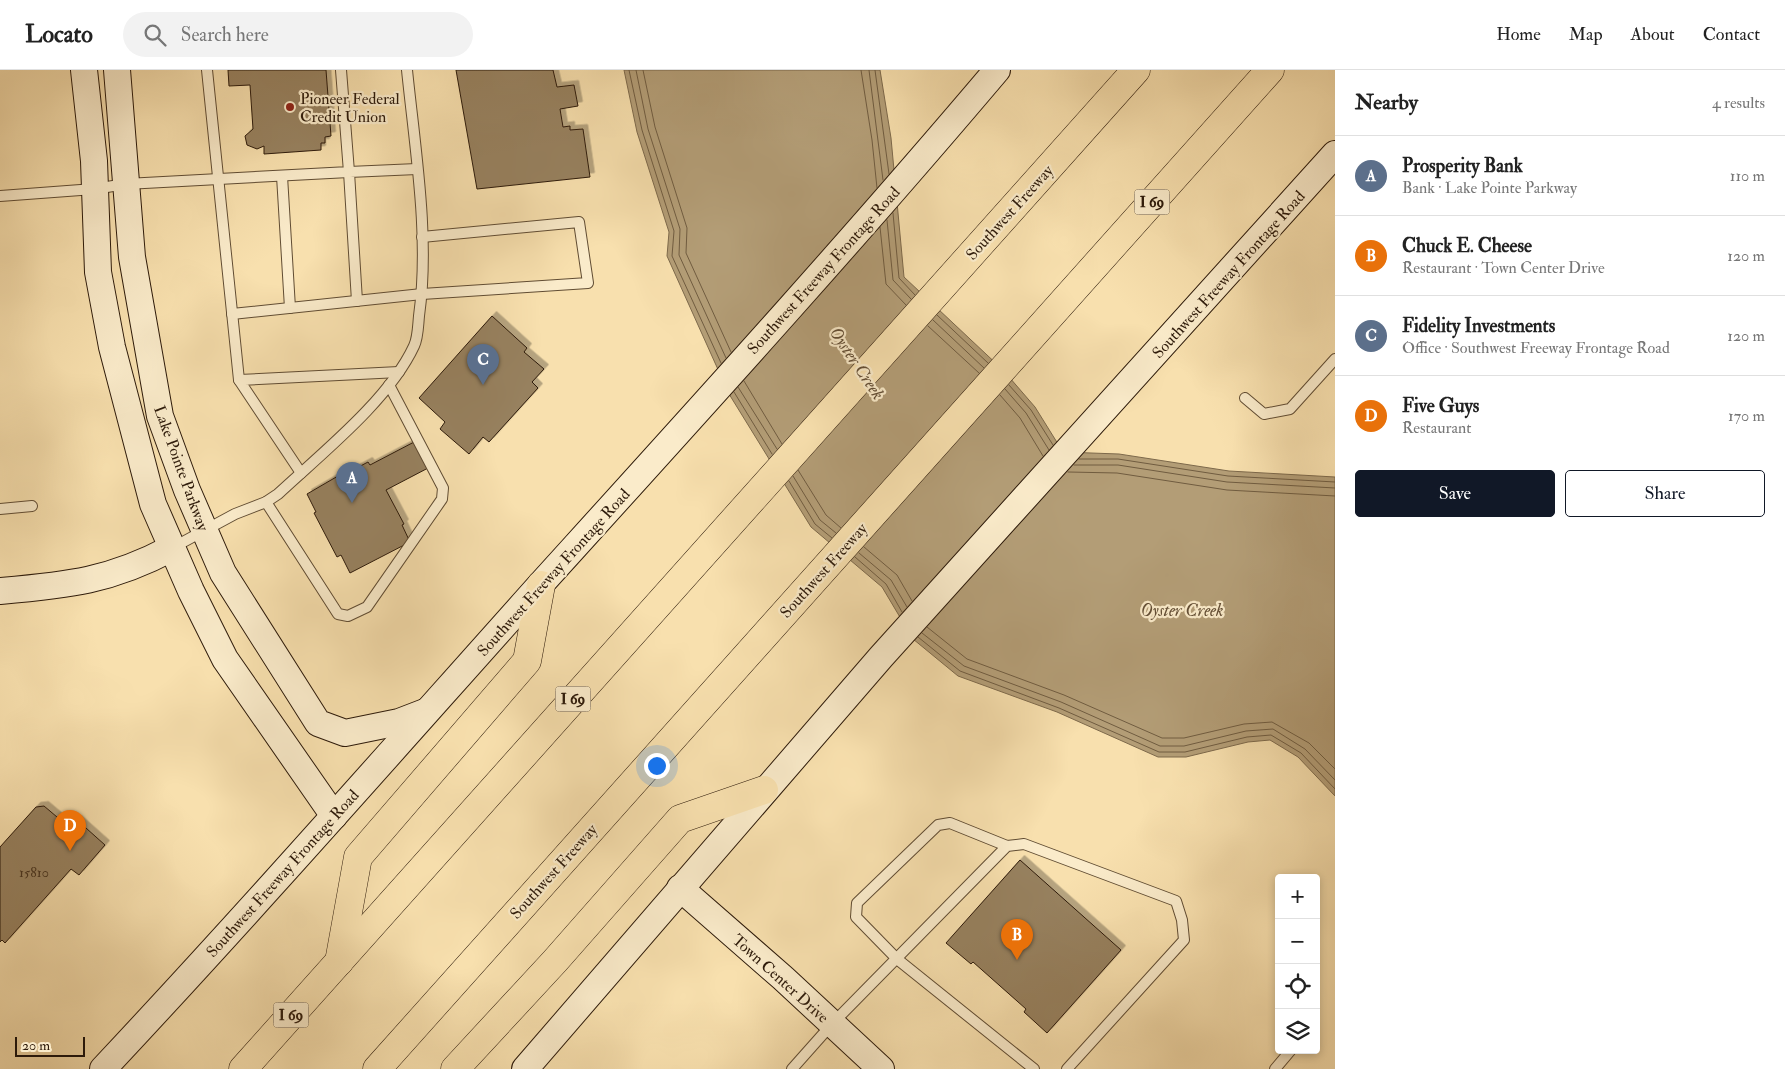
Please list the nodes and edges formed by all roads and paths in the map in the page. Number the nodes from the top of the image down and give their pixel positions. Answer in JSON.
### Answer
{"nodes":[{"id":1,"x":84,"y":70,"type":"edge"},
{"id":2,"x":117,"y":70,"type":"edge"},
{"id":3,"x":207,"y":70,"type":"edge"},
{"id":4,"x":341,"y":70,"type":"edge"},
{"id":5,"x":407,"y":70,"type":"edge"},
{"id":6,"x":997,"y":70,"type":"edge"},
{"id":7,"x":1136,"y":70,"type":"edge"},
{"id":8,"x":1270,"y":70,"type":"edge"},
{"id":9,"x":1335,"y":154,"type":"edge"},
{"id":10,"x":417,"y":169,"type":"junction"},
{"id":11,"x":349,"y":172,"type":"junction"},
{"id":12,"x":282,"y":176,"type":"junction"},
{"id":13,"x":217,"y":181,"type":"junction"},
{"id":14,"x":126,"y":184,"type":"junction"},
{"id":15,"x":94,"y":189,"type":"junction"},
{"id":16,"x":0,"y":196,"type":"edge"},
{"id":17,"x":422,"y":237,"type":"junction"},
{"id":18,"x":422,"y":294,"type":"junction"},
{"id":19,"x":357,"y":301,"type":"junction"},
{"id":20,"x":290,"y":308,"type":"junction"},
{"id":21,"x":232,"y":314,"type":"junction"},
{"id":22,"x":1335,"y":359,"type":"edge"},
{"id":23,"x":399,"y":372,"type":"junction"},
{"id":24,"x":239,"y":380,"type":"junction"},
{"id":25,"x":389,"y":385,"type":"junction"},
{"id":26,"x":1245,"y":398,"type":"dead end"},
{"id":27,"x":300,"y":473,"type":"junction"},
{"id":28,"x":266,"y":502,"type":"junction"},
{"id":29,"x":32,"y":506,"type":"dead end"},
{"id":30,"x":0,"y":509,"type":"edge"},
{"id":31,"x":204,"y":530,"type":"junction"},
{"id":32,"x":172,"y":548,"type":"junction"},
{"id":33,"x":541,"y":585,"type":"junction"},
{"id":34,"x":0,"y":591,"type":"edge"},
{"id":35,"x":428,"y":711,"type":"junction"},
{"id":36,"x":764,"y":790,"type":"junction"},
{"id":37,"x":334,"y":816,"type":"junction"},
{"id":38,"x":1007,"y":846,"type":"junction"},
{"id":39,"x":680,"y":888,"type":"junction"},
{"id":40,"x":896,"y":959,"type":"junction"},
{"id":41,"x":339,"y":962,"type":"junction"},
{"id":42,"x":832,"y":1024,"type":"junction"},
{"id":43,"x":1287,"y":1054,"type":"edge"},
{"id":44,"x":103,"y":1069,"type":"edge"},
{"id":45,"x":243,"y":1069,"type":"edge"},
{"id":46,"x":376,"y":1069,"type":"edge"},
{"id":47,"x":455,"y":1069,"type":"edge"},
{"id":48,"x":525,"y":1069,"type":"edge"},
{"id":49,"x":792,"y":1069,"type":"edge"},
{"id":50,"x":881,"y":1069,"type":"edge"},
{"id":51,"x":1034,"y":1069,"type":"edge"},
{"id":52,"x":1067,"y":1069,"type":"edge"},
{"id":53,"x":1275,"y":1069,"type":"edge"}],
"edges":[{"from":1,"to":15,"type":"main road","name":"Lake Pointe Parkway"},
{"from":2,"to":14,"type":"main road","name":"Lake Pointe Parkway"},
{"from":3,"to":13,"type":"lane"},
{"from":4,"to":11,"type":"lane"},
{"from":5,"to":10,"type":"lane"},
{"from":6,"to":33,"type":"main road","name":"Southwest Freeway Frontage Road"},
{"from":7,"to":41,"type":"highway","name":"Southwest Freeway","number":"I 69"},
{"from":8,"to":46,"type":"highway","name":"Southwest Freeway","number":"I 69"},
{"from":9,"to":36,"type":"main road","name":"Southwest Freeway Frontage Road"},
{"from":10,"to":11,"type":"lane"},
{"from":10,"to":17,"type":"lane"},
{"from":11,"to":12,"type":"lane"},
{"from":11,"to":19,"type":"lane"},
{"from":12,"to":13,"type":"lane"},
{"from":12,"to":20,"type":"lane"},
{"from":13,"to":14,"type":"lane"},
{"from":13,"to":21,"type":"lane"},
{"from":14,"to":15,"type":"lane"},
{"from":14,"to":31,"type":"main road","name":"Lake Pointe Parkway"},
{"from":15,"to":16,"type":"lane"},
{"from":15,"to":32,"type":"main road","name":"Lake Pointe Parkway"},
{"from":17,"to":18,"type":"lane"},
{"from":17,"to":18,"type":"lane"},
{"from":18,"to":19,"type":"lane"},
{"from":18,"to":23,"type":"lane"},
{"from":19,"to":20,"type":"lane"},
{"from":20,"to":21,"type":"lane"},
{"from":21,"to":24,"type":"lane"},
{"from":22,"to":26,"type":"lane"},
{"from":23,"to":24,"type":"lane"},
{"from":23,"to":25,"type":"lane"},
{"from":24,"to":27,"type":"lane"},
{"from":25,"to":27,"type":"lane"},
{"from":25,"to":28,"type":"lane"},
{"from":27,"to":28,"type":"lane"},
{"from":28,"to":31,"type":"lane"},
{"from":29,"to":30,"type":"lane"},
{"from":31,"to":32,"type":"lane"},
{"from":31,"to":35,"type":"main road","name":"Lake Pointe Parkway"},
{"from":32,"to":34,"type":"main road"},
{"from":32,"to":37,"type":"main road","name":"Lake Pointe Parkway"},
{"from":33,"to":35,"type":"main road","name":"Southwest Freeway Frontage Road"},
{"from":33,"to":41,"type":"highway"},
{"from":35,"to":37,"type":"main road","name":"Southwest Freeway Frontage Road"},
{"from":36,"to":39,"type":"main road","name":"Southwest Freeway Frontage Road"},
{"from":36,"to":47,"type":"highway"},
{"from":37,"to":44,"type":"main road","name":"Southwest Freeway Frontage Road"},
{"from":38,"to":40,"type":"lane"},
{"from":38,"to":40,"type":"lane"},
{"from":38,"to":52,"type":"lane"},
{"from":39,"to":42,"type":"main road","name":"Town Center Drive"},
{"from":39,"to":48,"type":"main road","name":"Southwest Freeway Frontage Road"},
{"from":40,"to":42,"type":"lane"},
{"from":40,"to":51,"type":"lane"},
{"from":41,"to":45,"type":"highway","name":"Southwest Freeway","number":"I 69"},
{"from":42,"to":49,"type":"lane"},
{"from":42,"to":50,"type":"main road","name":"Town Center Drive"},
{"from":43,"to":53,"type":"lane"}]}
